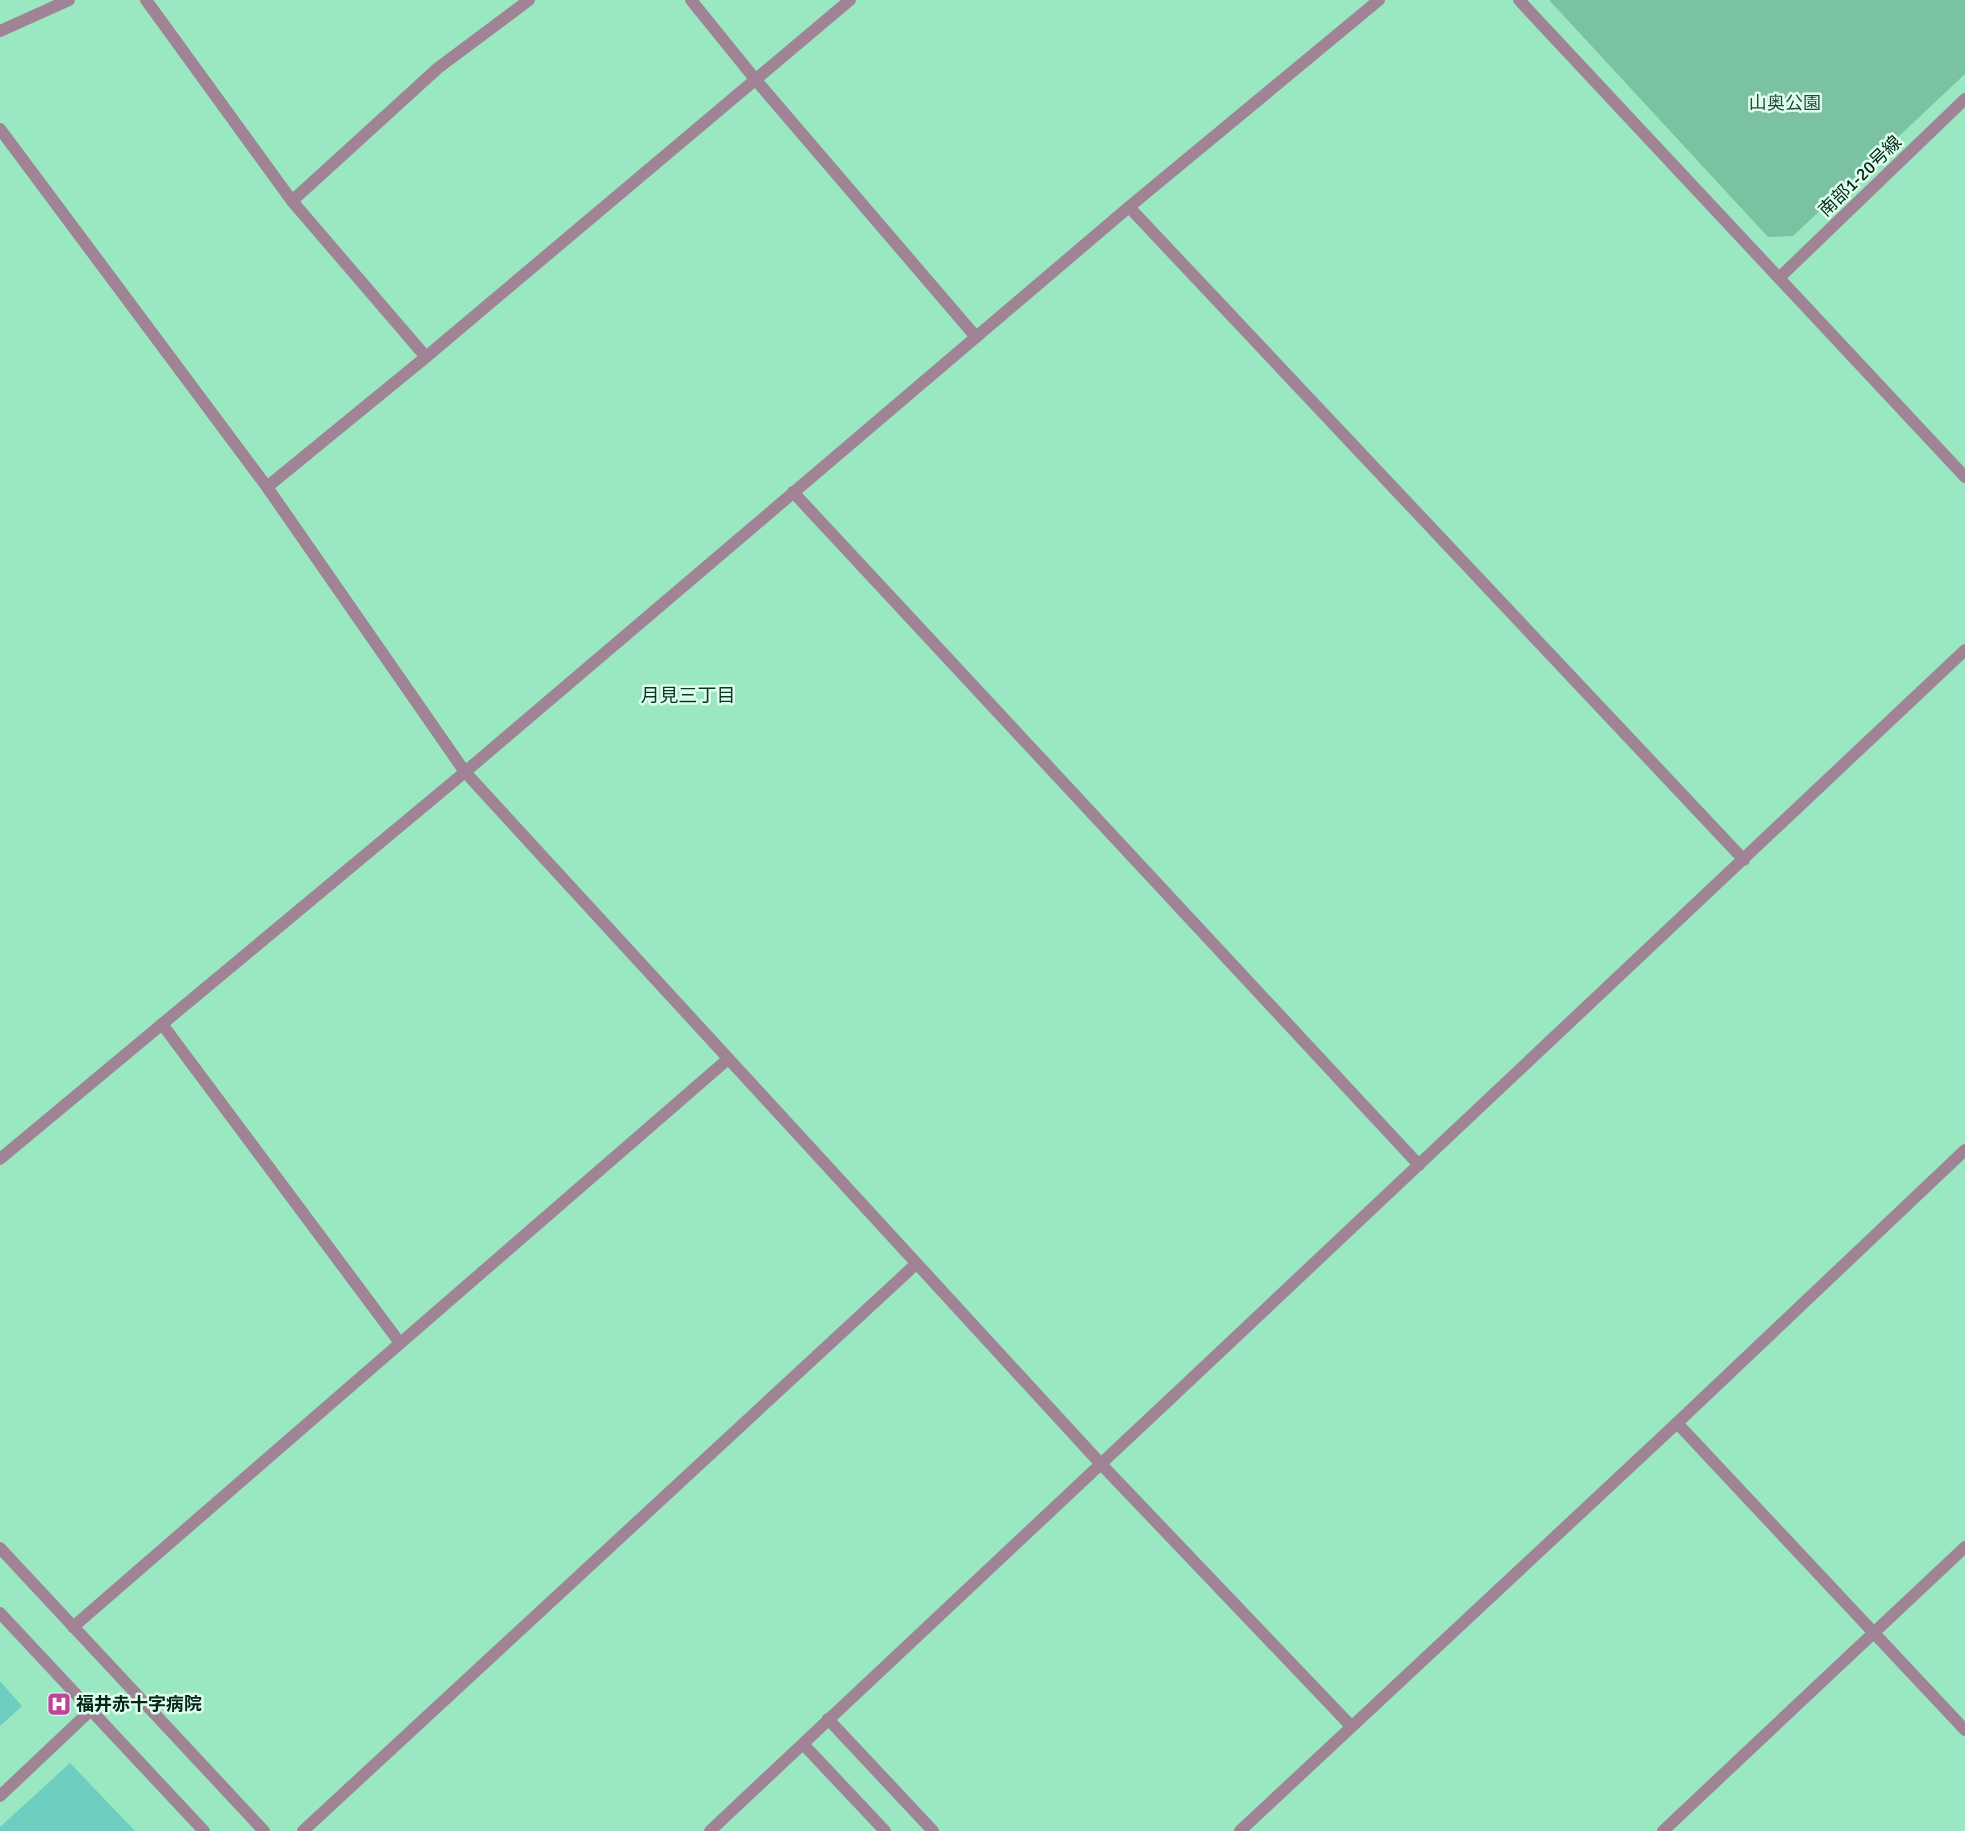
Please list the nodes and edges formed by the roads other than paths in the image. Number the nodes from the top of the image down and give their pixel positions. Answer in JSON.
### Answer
{"nodes":[{"id":1,"x":69,"y":0,"type":"edge"},
{"id":2,"x":146,"y":0,"type":"edge"},
{"id":3,"x":529,"y":0,"type":"edge"},
{"id":4,"x":691,"y":0,"type":"edge"},
{"id":5,"x":850,"y":0,"type":"edge"},
{"id":6,"x":1379,"y":0,"type":"edge"},
{"id":7,"x":1519,"y":0,"type":"edge"},
{"id":8,"x":0,"y":31,"type":"edge"},
{"id":9,"x":755,"y":79,"type":"junction"},
{"id":10,"x":1965,"y":99,"type":"edge"},
{"id":11,"x":0,"y":128,"type":"edge"},
{"id":12,"x":292,"y":201,"type":"junction"},
{"id":13,"x":1129,"y":207,"type":"junction"},
{"id":14,"x":1779,"y":278,"type":"junction"},
{"id":15,"x":976,"y":337,"type":"junction"},
{"id":16,"x":426,"y":357,"type":"junction"},
{"id":17,"x":1965,"y":477,"type":"edge"},
{"id":18,"x":267,"y":487,"type":"junction"},
{"id":19,"x":793,"y":492,"type":"junction"},
{"id":20,"x":1965,"y":650,"type":"edge"},
{"id":21,"x":465,"y":772,"type":"junction"},
{"id":22,"x":1744,"y":860,"type":"junction"},
{"id":23,"x":162,"y":1024,"type":"junction"},
{"id":24,"x":728,"y":1059,"type":"junction"},
{"id":25,"x":1965,"y":1150,"type":"edge"},
{"id":26,"x":0,"y":1158,"type":"edge"},
{"id":27,"x":1419,"y":1165,"type":"junction"},
{"id":28,"x":916,"y":1264,"type":"junction"},
{"id":29,"x":400,"y":1343,"type":"junction"},
{"id":30,"x":1677,"y":1423,"type":"junction"},
{"id":31,"x":1100,"y":1463,"type":"junction"},
{"id":32,"x":1965,"y":1547,"type":"edge"},
{"id":33,"x":0,"y":1548,"type":"edge"},
{"id":34,"x":0,"y":1614,"type":"edge"},
{"id":35,"x":73,"y":1626,"type":"junction"},
{"id":36,"x":1873,"y":1632,"type":"junction"},
{"id":37,"x":91,"y":1710,"type":"junction"},
{"id":38,"x":828,"y":1719,"type":"junction"},
{"id":39,"x":1352,"y":1726,"type":"junction"},
{"id":40,"x":1965,"y":1730,"type":"edge"},
{"id":41,"x":802,"y":1744,"type":"junction"},
{"id":42,"x":0,"y":1796,"type":"edge"},
{"id":43,"x":204,"y":1831,"type":"edge"},
{"id":44,"x":264,"y":1831,"type":"edge"},
{"id":45,"x":304,"y":1831,"type":"edge"},
{"id":46,"x":710,"y":1831,"type":"edge"},
{"id":47,"x":884,"y":1831,"type":"edge"},
{"id":48,"x":932,"y":1831,"type":"edge"},
{"id":49,"x":1240,"y":1831,"type":"edge"},
{"id":50,"x":1662,"y":1831,"type":"edge"}],
"edges":[{"from":1,"to":8,"type":"street"},
{"from":2,"to":12,"type":"street"},
{"from":3,"to":12,"type":"street"},
{"from":4,"to":9,"type":"street"},
{"from":5,"to":9,"type":"street"},
{"from":6,"to":13,"type":"street"},
{"from":7,"to":14,"type":"street"},
{"from":9,"to":15,"type":"street"},
{"from":9,"to":16,"type":"street"},
{"from":10,"to":14,"type":"street","name":"南部1-20号線"},
{"from":11,"to":18,"type":"street"},
{"from":12,"to":16,"type":"street"},
{"from":13,"to":15,"type":"street"},
{"from":13,"to":22,"type":"street"},
{"from":14,"to":17,"type":"street"},
{"from":15,"to":19,"type":"street"},
{"from":16,"to":18,"type":"street"},
{"from":18,"to":21,"type":"street"},
{"from":19,"to":21,"type":"street"},
{"from":19,"to":27,"type":"street"},
{"from":20,"to":22,"type":"street"},
{"from":21,"to":23,"type":"street"},
{"from":21,"to":24,"type":"street"},
{"from":22,"to":27,"type":"street"},
{"from":23,"to":26,"type":"street"},
{"from":23,"to":29,"type":"street"},
{"from":24,"to":28,"type":"street"},
{"from":24,"to":29,"type":"street"},
{"from":25,"to":30,"type":"street"},
{"from":27,"to":31,"type":"street"},
{"from":28,"to":31,"type":"street"},
{"from":28,"to":45,"type":"street"},
{"from":29,"to":35,"type":"street"},
{"from":30,"to":36,"type":"street"},
{"from":30,"to":39,"type":"street"},
{"from":31,"to":38,"type":"street"},
{"from":31,"to":39,"type":"street"},
{"from":32,"to":36,"type":"street"},
{"from":33,"to":35,"type":"street"},
{"from":34,"to":37,"type":"street"},
{"from":35,"to":44,"type":"street"},
{"from":36,"to":40,"type":"street"},
{"from":36,"to":50,"type":"street"},
{"from":37,"to":42,"type":"street"},
{"from":37,"to":43,"type":"street"},
{"from":38,"to":41,"type":"street"},
{"from":38,"to":48,"type":"street"},
{"from":39,"to":49,"type":"street"},
{"from":41,"to":46,"type":"street"},
{"from":41,"to":47,"type":"street"}]}
